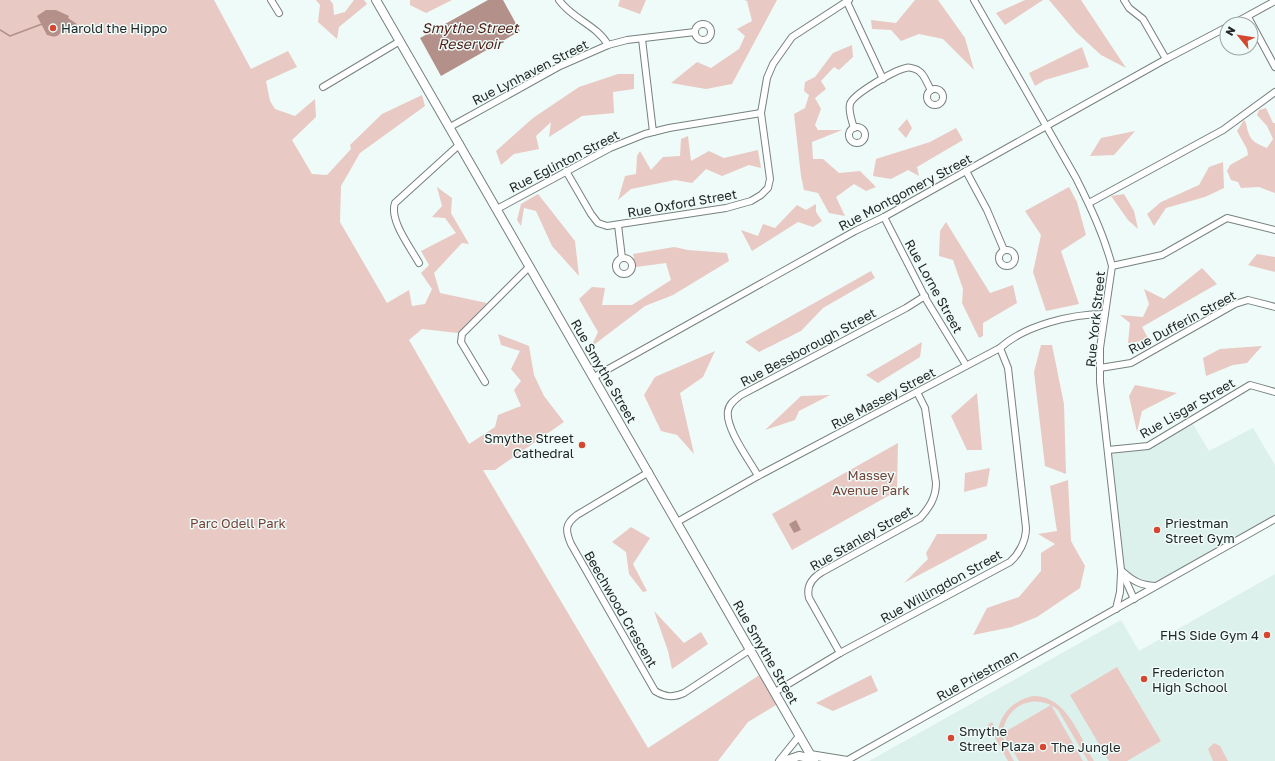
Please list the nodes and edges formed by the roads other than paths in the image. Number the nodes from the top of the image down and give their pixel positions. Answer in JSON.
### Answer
{"nodes":[{"id":1,"x":271,"y":0,"type":"edge"},
{"id":2,"x":376,"y":0,"type":"edge"},
{"id":3,"x":559,"y":0,"type":"edge"},
{"id":4,"x":974,"y":0,"type":"edge"},
{"id":5,"x":1124,"y":0,"type":"edge"},
{"id":6,"x":848,"y":1,"type":"edge"},
{"id":7,"x":1275,"y":1,"type":"edge"},
{"id":8,"x":279,"y":13,"type":"dead end"},
{"id":9,"x":1248,"y":16,"type":"edge"},
{"id":10,"x":1219,"y":31,"type":"edge"},
{"id":11,"x":695,"y":32,"type":"dead end"},
{"id":12,"x":1259,"y":37,"type":"edge"},
{"id":13,"x":400,"y":40,"type":"junction"},
{"id":14,"x":642,"y":40,"type":"junction"},
{"id":15,"x":608,"y":45,"type":"junction"},
{"id":16,"x":1166,"y":59,"type":"junction"},
{"id":17,"x":1275,"y":67,"type":"edge"},
{"id":18,"x":883,"y":79,"type":"junction"},
{"id":19,"x":323,"y":86,"type":"dead end"},
{"id":20,"x":931,"y":90,"type":"dead end"},
{"id":21,"x":1275,"y":92,"type":"edge"},
{"id":22,"x":761,"y":113,"type":"junction"},
{"id":23,"x":450,"y":127,"type":"junction"},
{"id":24,"x":1046,"y":127,"type":"junction"},
{"id":25,"x":854,"y":128,"type":"dead end"},
{"id":26,"x":653,"y":132,"type":"junction"},
{"id":27,"x":460,"y":144,"type":"junction"},
{"id":28,"x":566,"y":171,"type":"junction"},
{"id":29,"x":966,"y":172,"type":"junction"},
{"id":30,"x":1089,"y":203,"type":"junction"},
{"id":31,"x":497,"y":209,"type":"junction"},
{"id":32,"x":884,"y":217,"type":"junction"},
{"id":33,"x":618,"y":225,"type":"junction"},
{"id":34,"x":1275,"y":230,"type":"edge"},
{"id":35,"x":1004,"y":250,"type":"dead end"},
{"id":36,"x":622,"y":258,"type":"dead end"},
{"id":37,"x":419,"y":263,"type":"dead end"},
{"id":38,"x":530,"y":266,"type":"junction"},
{"id":39,"x":1112,"y":266,"type":"junction"},
{"id":40,"x":925,"y":296,"type":"junction"},
{"id":41,"x":1275,"y":307,"type":"edge"},
{"id":42,"x":1105,"y":314,"type":"junction"},
{"id":43,"x":1000,"y":348,"type":"junction"},
{"id":44,"x":966,"y":366,"type":"junction"},
{"id":45,"x":1100,"y":368,"type":"junction"},
{"id":46,"x":594,"y":377,"type":"junction"},
{"id":47,"x":485,"y":382,"type":"dead end"},
{"id":48,"x":917,"y":392,"type":"junction"},
{"id":49,"x":1275,"y":392,"type":"edge"},
{"id":50,"x":1108,"y":450,"type":"junction"},
{"id":51,"x":648,"y":472,"type":"junction"},
{"id":52,"x":758,"y":476,"type":"junction"},
{"id":53,"x":1275,"y":519,"type":"edge"},
{"id":54,"x":678,"y":522,"type":"junction"},
{"id":55,"x":1121,"y":570,"type":"junction"},
{"id":56,"x":1155,"y":586,"type":"junction"},
{"id":57,"x":1134,"y":599,"type":"junction"},
{"id":58,"x":1116,"y":609,"type":"junction"},
{"id":59,"x":751,"y":649,"type":"junction"},
{"id":60,"x":840,"y":653,"type":"junction"},
{"id":61,"x":775,"y":692,"type":"junction"},
{"id":62,"x":800,"y":735,"type":"junction"},
{"id":63,"x":812,"y":758,"type":"edge"},
{"id":64,"x":779,"y":761,"type":"edge"},
{"id":65,"x":784,"y":761,"type":"edge"},
{"id":66,"x":847,"y":761,"type":"edge"}],
"edges":[{"from":1,"to":8,"type":"street"},
{"from":2,"to":13,"type":"main road","name":"Rue Smythe Street"},
{"from":3,"to":15,"type":"street"},
{"from":4,"to":24,"type":"street","name":"Rue York Street"},
{"from":5,"to":16,"type":"street"},
{"from":6,"to":18,"type":"street"},
{"from":6,"to":22,"type":"street","name":"Rue Oxford Street"},
{"from":7,"to":9,"type":"street"},
{"from":10,"to":16,"type":"street","name":"Rue Montgomery Street"},
{"from":11,"to":14,"type":"street","name":"Rue Lynhaven Street"},
{"from":12,"to":17,"type":"street"},
{"from":13,"to":19,"type":"street"},
{"from":13,"to":23,"type":"main road","name":"Rue Smythe Street"},
{"from":14,"to":15,"type":"street","name":"Rue Lynhaven Street"},
{"from":14,"to":26,"type":"street"},
{"from":15,"to":23,"type":"street","name":"Rue Lynhaven Street"},
{"from":16,"to":24,"type":"street","name":"Rue Montgomery Street"},
{"from":18,"to":20,"type":"street"},
{"from":18,"to":25,"type":"street"},
{"from":21,"to":30,"type":"street"},
{"from":22,"to":26,"type":"street","name":"Rue Eglinton Street"},
{"from":22,"to":33,"type":"street","name":"Rue Oxford Street"},
{"from":23,"to":27,"type":"main road","name":"Rue Smythe Street"},
{"from":24,"to":29,"type":"street","name":"Rue Montgomery Street"},
{"from":24,"to":30,"type":"street","name":"Rue York Street"},
{"from":26,"to":28,"type":"street","name":"Rue Eglinton Street"},
{"from":27,"to":31,"type":"main road","name":"Rue Smythe Street"},
{"from":27,"to":37,"type":"street"},
{"from":28,"to":31,"type":"street","name":"Rue Eglinton Street"},
{"from":28,"to":33,"type":"street","name":"Rue Oxford Street"},
{"from":29,"to":32,"type":"street","name":"Rue Montgomery Street"},
{"from":29,"to":35,"type":"street"},
{"from":30,"to":39,"type":"street","name":"Rue York Street"},
{"from":31,"to":38,"type":"main road","name":"Rue Smythe Street"},
{"from":32,"to":40,"type":"street","name":"Rue Lorne Street"},
{"from":32,"to":46,"type":"street","name":"Rue Montgomery Street"},
{"from":33,"to":36,"type":"street"},
{"from":34,"to":39,"type":"street"},
{"from":38,"to":46,"type":"main road","name":"Rue Smythe Street"},
{"from":38,"to":47,"type":"street"},
{"from":39,"to":42,"type":"street","name":"Rue York Street"},
{"from":40,"to":44,"type":"street","name":"Rue Lorne Street"},
{"from":40,"to":52,"type":"street","name":"Rue Bessborough Street"},
{"from":41,"to":45,"type":"street","name":"Rue Dufferin Street"},
{"from":42,"to":43,"type":"street","name":"Rue Massey Street"},
{"from":42,"to":45,"type":"street","name":"Rue York Street"},
{"from":43,"to":44,"type":"street","name":"Rue Massey Street"},
{"from":43,"to":60,"type":"street","name":"Rue Willingdon Street"},
{"from":44,"to":48,"type":"street","name":"Rue Massey Street"},
{"from":45,"to":50,"type":"street","name":"Rue York Street"},
{"from":46,"to":51,"type":"main road","name":"Rue Smythe Street"},
{"from":48,"to":52,"type":"street","name":"Rue Massey Street"},
{"from":48,"to":60,"type":"street","name":"Rue Stanley Street"},
{"from":49,"to":50,"type":"street","name":"Rue Lisgar Street"},
{"from":50,"to":55,"type":"street","name":"Rue York Street"},
{"from":51,"to":54,"type":"main road","name":"Rue Smythe Street"},
{"from":51,"to":59,"type":"street","name":"Beechwood Crescent"},
{"from":52,"to":54,"type":"street","name":"Rue Massey Street"},
{"from":53,"to":56,"type":"street","name":"Rue Priestman"},
{"from":54,"to":59,"type":"main road","name":"Rue Smythe Street"},
{"from":55,"to":56,"type":"street"},
{"from":55,"to":57,"type":"street","name":"Rue York Street"},
{"from":55,"to":58,"type":"street"},
{"from":56,"to":57,"type":"street","name":"Rue Priestman"},
{"from":57,"to":58,"type":"street","name":"Rue Priestman"},
{"from":58,"to":66,"type":"street","name":"Rue Priestman"},
{"from":59,"to":61,"type":"main road","name":"Rue Smythe Street"},
{"from":60,"to":61,"type":"street","name":"Rue Willingdon Street"},
{"from":61,"to":62,"type":"main road","name":"Rue Smythe Street"},
{"from":62,"to":63,"type":"main road","name":"Rue Smythe Street"},
{"from":62,"to":64,"type":"street"},
{"from":63,"to":65,"type":"main road"},
{"from":63,"to":66,"type":"main road"}]}
